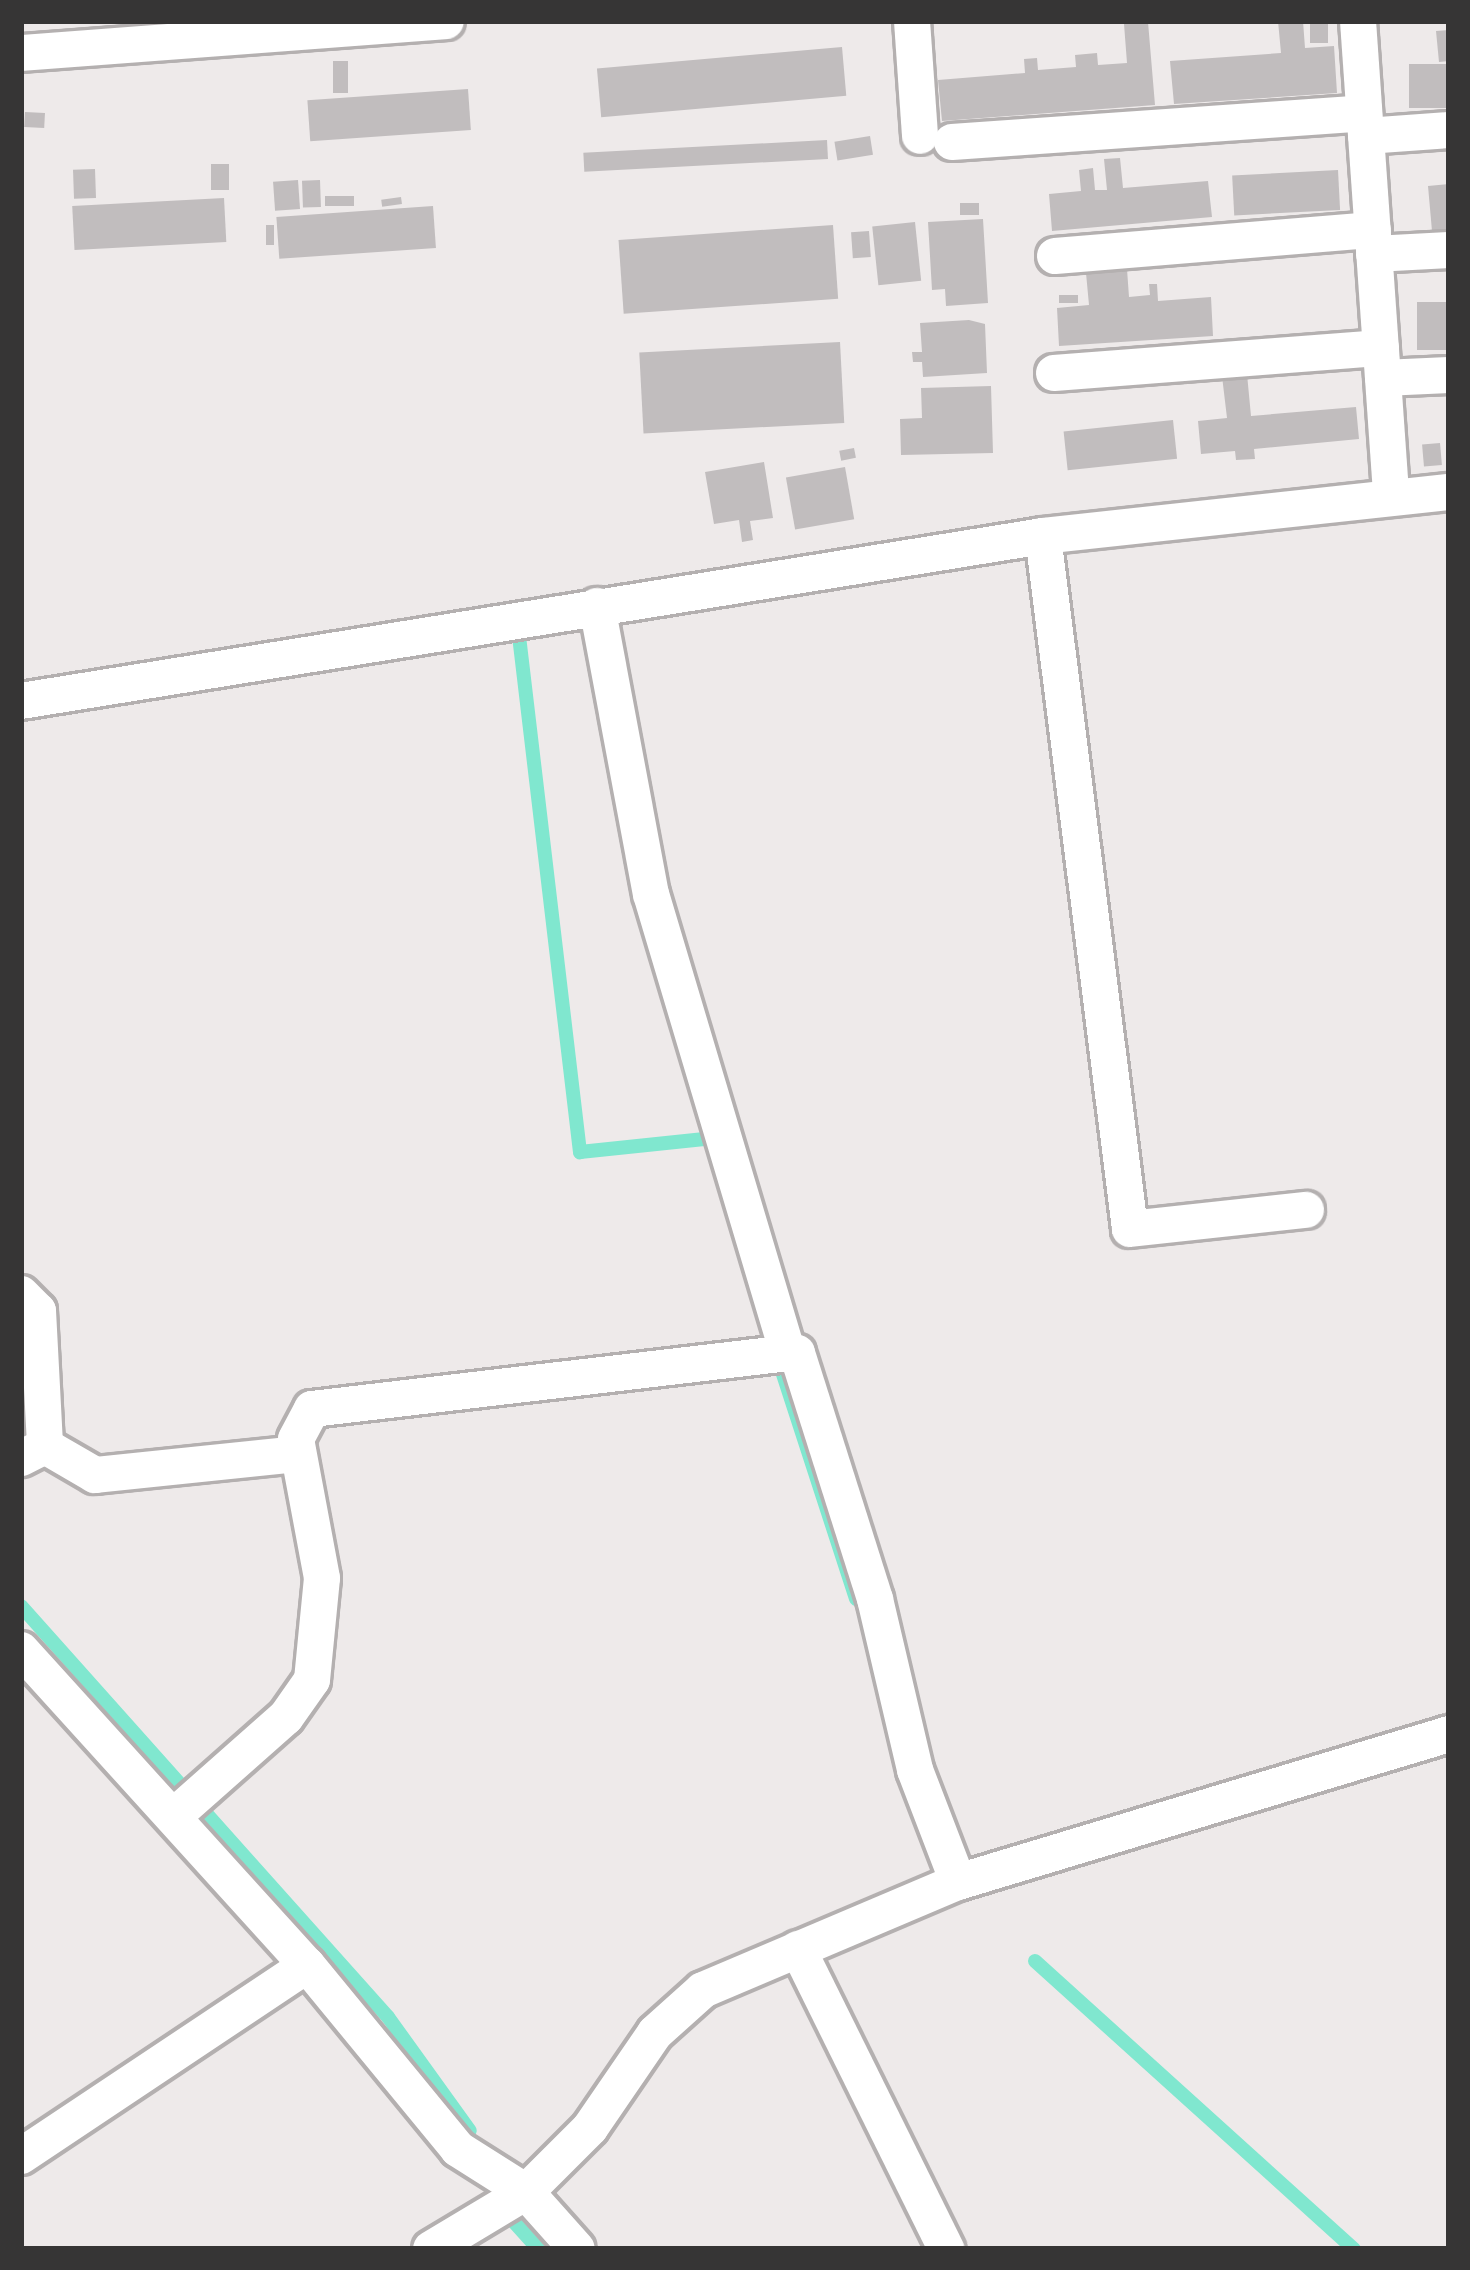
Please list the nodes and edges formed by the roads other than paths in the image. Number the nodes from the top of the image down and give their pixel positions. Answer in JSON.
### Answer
{"nodes":[{"id":1,"x":446,"y":21,"type":"edge"},
{"id":2,"x":912,"y":21,"type":"edge"},
{"id":3,"x":1358,"y":21,"type":"edge"},
{"id":4,"x":21,"y":53,"type":"edge"},
{"id":5,"x":1365,"y":124,"type":"junction"},
{"id":6,"x":1449,"y":130,"type":"edge"},
{"id":7,"x":1373,"y":242,"type":"junction"},
{"id":8,"x":1449,"y":250,"type":"edge"},
{"id":9,"x":1055,"y":256,"type":"dead end"},
{"id":10,"x":1382,"y":363,"type":"junction"},
{"id":11,"x":1054,"y":373,"type":"dead end"},
{"id":12,"x":1449,"y":375,"type":"edge"},
{"id":13,"x":1449,"y":492,"type":"edge"},
{"id":14,"x":1390,"y":496,"type":"junction"},
{"id":15,"x":1043,"y":536,"type":"junction"},
{"id":16,"x":597,"y":606,"type":"junction"},
{"id":17,"x":21,"y":701,"type":"edge"},
{"id":18,"x":1306,"y":1210,"type":"dead end"},
{"id":19,"x":21,"y":1294,"type":"edge"},
{"id":20,"x":788,"y":1353,"type":"junction"},
{"id":21,"x":33,"y":1452,"type":"edge"},
{"id":22,"x":298,"y":1454,"type":"junction"},
{"id":23,"x":21,"y":1650,"type":"edge"},
{"id":24,"x":1449,"y":1734,"type":"edge"},
{"id":25,"x":186,"y":1805,"type":"junction"},
{"id":26,"x":958,"y":1882,"type":"junction"},
{"id":27,"x":798,"y":1949,"type":"junction"},
{"id":28,"x":307,"y":1965,"type":"junction"},
{"id":29,"x":21,"y":2156,"type":"edge"},
{"id":30,"x":526,"y":2192,"type":"junction"},
{"id":31,"x":431,"y":2249,"type":"edge"},
{"id":32,"x":577,"y":2249,"type":"edge"},
{"id":33,"x":946,"y":2249,"type":"edge"}],
"edges":[{"from":1,"to":4,"type":"street"},
{"from":2,"to":5,"type":"street"},
{"from":3,"to":5,"type":"street"},
{"from":5,"to":6,"type":"street"},
{"from":5,"to":7,"type":"street"},
{"from":7,"to":8,"type":"street"},
{"from":7,"to":9,"type":"street"},
{"from":7,"to":10,"type":"street"},
{"from":10,"to":11,"type":"street"},
{"from":10,"to":12,"type":"street"},
{"from":10,"to":14,"type":"street"},
{"from":13,"to":14,"type":"street"},
{"from":14,"to":15,"type":"street"},
{"from":15,"to":16,"type":"street"},
{"from":15,"to":18,"type":"street"},
{"from":16,"to":17,"type":"street"},
{"from":16,"to":20,"type":"street"},
{"from":19,"to":21,"type":"street"},
{"from":20,"to":22,"type":"street"},
{"from":20,"to":26,"type":"street"},
{"from":21,"to":22,"type":"street"},
{"from":22,"to":25,"type":"street"},
{"from":23,"to":25,"type":"street"},
{"from":24,"to":26,"type":"street"},
{"from":25,"to":28,"type":"street"},
{"from":26,"to":27,"type":"street"},
{"from":27,"to":30,"type":"street"},
{"from":27,"to":33,"type":"street"},
{"from":28,"to":29,"type":"street"},
{"from":28,"to":30,"type":"street"},
{"from":30,"to":31,"type":"street"},
{"from":30,"to":32,"type":"street"}]}
